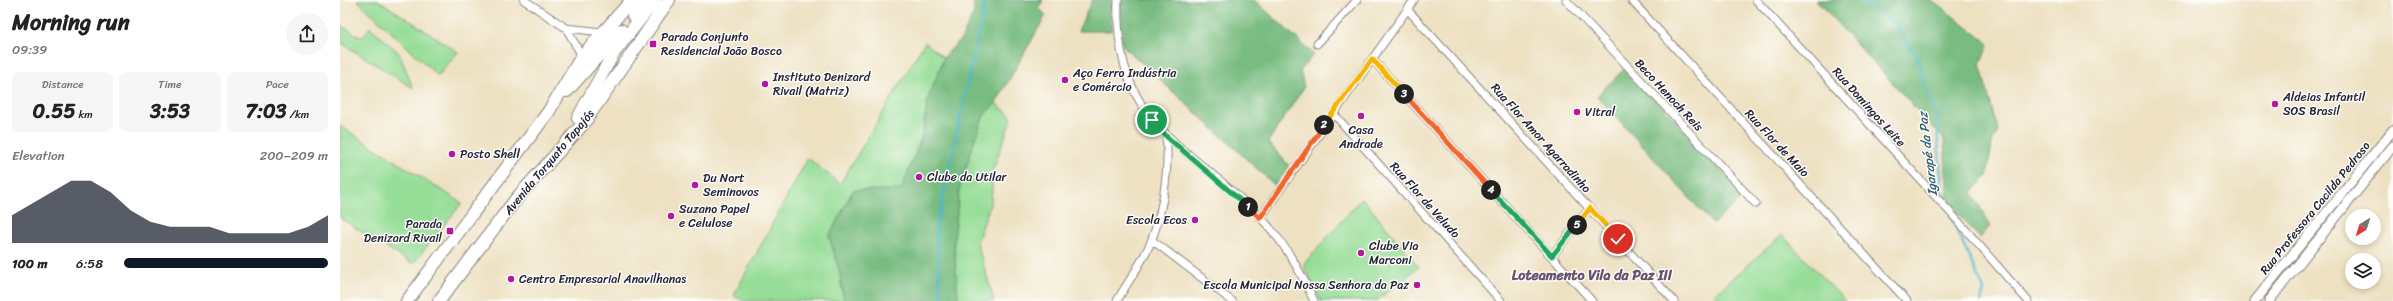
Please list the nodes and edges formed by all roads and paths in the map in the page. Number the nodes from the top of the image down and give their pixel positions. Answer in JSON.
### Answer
{"nodes":[{"id":1,"x":524,"y":0,"type":"edge"},
{"id":2,"x":632,"y":0,"type":"edge"},
{"id":3,"x":643,"y":0,"type":"edge"},
{"id":4,"x":655,"y":0,"type":"edge"},
{"id":5,"x":669,"y":0,"type":"edge"},
{"id":6,"x":1118,"y":0,"type":"edge"},
{"id":7,"x":1357,"y":0,"type":"edge"},
{"id":8,"x":1414,"y":0,"type":"edge"},
{"id":9,"x":1566,"y":0,"type":"edge"},
{"id":10,"x":1631,"y":0,"type":"edge"},
{"id":11,"x":1756,"y":0,"type":"edge"},
{"id":12,"x":1407,"y":9,"type":"junction"},
{"id":13,"x":566,"y":28,"type":"junction"},
{"id":14,"x":602,"y":32,"type":"junction"},
{"id":15,"x":1318,"y":44,"type":"dead end"},
{"id":16,"x":582,"y":56,"type":"junction"},
{"id":17,"x":1372,"y":59,"type":"junction"},
{"id":18,"x":549,"y":111,"type":"junction"},
{"id":19,"x":1333,"y":113,"type":"junction"},
{"id":20,"x":2393,"y":130,"type":"edge"},
{"id":21,"x":1166,"y":136,"type":"junction"},
{"id":22,"x":566,"y":140,"type":"junction"},
{"id":23,"x":2393,"y":146,"type":"edge"},
{"id":24,"x":1756,"y":204,"type":"dead end"},
{"id":25,"x":1590,"y":208,"type":"junction"},
{"id":26,"x":1260,"y":218,"type":"junction"},
{"id":27,"x":1152,"y":240,"type":"junction"},
{"id":28,"x":1552,"y":256,"type":"junction"},
{"id":29,"x":407,"y":301,"type":"edge"},
{"id":30,"x":438,"y":301,"type":"edge"},
{"id":31,"x":1117,"y":301,"type":"edge"},
{"id":32,"x":1232,"y":301,"type":"edge"},
{"id":33,"x":1314,"y":301,"type":"edge"},
{"id":34,"x":1501,"y":301,"type":"edge"},
{"id":35,"x":1592,"y":301,"type":"edge"},
{"id":36,"x":1674,"y":301,"type":"edge"},
{"id":37,"x":1907,"y":301,"type":"edge"},
{"id":38,"x":2028,"y":301,"type":"edge"},
{"id":39,"x":2255,"y":301,"type":"edge"},
{"id":40,"x":2269,"y":301,"type":"edge"}],
"edges":[{"from":1,"to":13,"type":"street"},
{"from":2,"to":14,"type":"highway"},
{"from":3,"to":18,"type":"highway"},
{"from":4,"to":22,"type":"highway"},
{"from":5,"to":22,"type":"highway","name":"Avenida Torquato Tapajós"},
{"from":6,"to":21,"type":"street"},
{"from":7,"to":15,"type":"street"},
{"from":8,"to":12,"type":"street"},
{"from":9,"to":24,"type":"street","name":"Beco Henoch Reis"},
{"from":10,"to":37,"type":"street","name":"Rua Flor de Maio"},
{"from":11,"to":38,"type":"street","name":"Rua Domingos Leite"},
{"from":12,"to":17,"type":"street"},
{"from":12,"to":25,"type":"street","name":"Rua Flor Amor Agarradinho"},
{"from":13,"to":14,"type":"street"},
{"from":13,"to":16,"type":"street"},
{"from":14,"to":16,"type":"highway"},
{"from":16,"to":18,"type":"highway"},
{"from":17,"to":19,"type":"street"},
{"from":17,"to":28,"type":"street"},
{"from":18,"to":29,"type":"highway"},
{"from":19,"to":26,"type":"street"},
{"from":19,"to":34,"type":"street","name":"Rua Flor de Veludo"},
{"from":20,"to":39,"type":"street","name":"Rua Professora Cacilda Pedroso"},
{"from":21,"to":26,"type":"street"},
{"from":21,"to":27,"type":"street"},
{"from":22,"to":30,"type":"highway","name":"Avenida Torquato Tapajós"},
{"from":23,"to":40,"type":"street","name":"Rua Professora Cacilda Pedroso"},
{"from":25,"to":28,"type":"street"},
{"from":25,"to":36,"type":"street","name":"Rua Flor Amor Agarradinho"},
{"from":26,"to":33,"type":"street"},
{"from":27,"to":31,"type":"street"},
{"from":27,"to":32,"type":"street"},
{"from":28,"to":35,"type":"street"}]}
